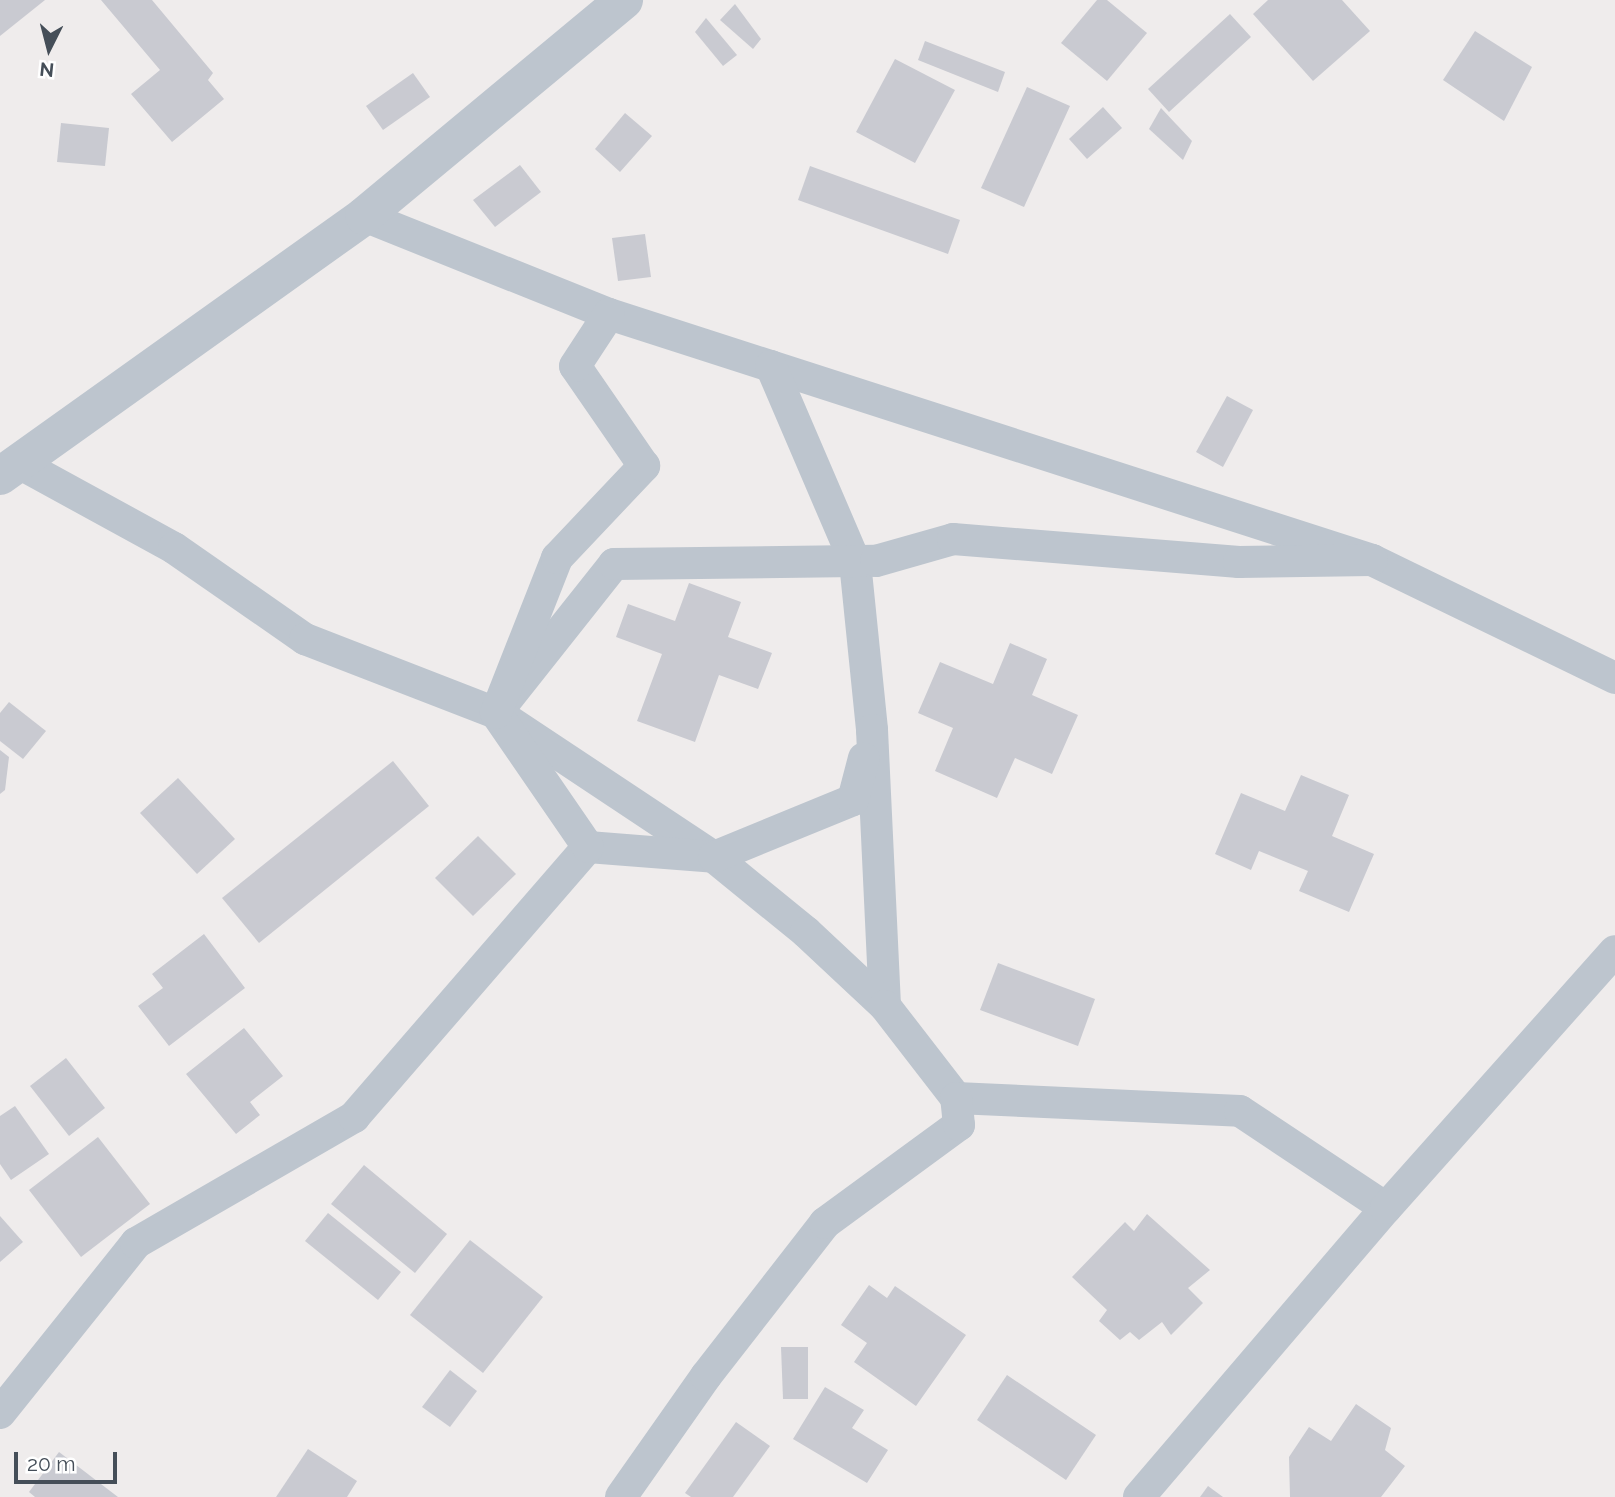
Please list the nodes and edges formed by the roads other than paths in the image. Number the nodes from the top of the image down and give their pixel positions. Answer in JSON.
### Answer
{"nodes":[{"id":1,"x":624,"y":0,"type":"edge"},
{"id":2,"x":364,"y":216,"type":"junction"},
{"id":3,"x":610,"y":314,"type":"junction"},
{"id":4,"x":771,"y":366,"type":"junction"},
{"id":5,"x":9,"y":469,"type":"edge"},
{"id":6,"x":1371,"y":560,"type":"junction"},
{"id":7,"x":855,"y":562,"type":"junction"},
{"id":8,"x":1615,"y":678,"type":"edge"},
{"id":9,"x":496,"y":713,"type":"junction"},
{"id":10,"x":872,"y":730,"type":"junction"},
{"id":11,"x":588,"y":847,"type":"junction"},
{"id":12,"x":714,"y":857,"type":"junction"},
{"id":13,"x":1615,"y":951,"type":"edge"},
{"id":14,"x":885,"y":1006,"type":"junction"},
{"id":15,"x":956,"y":1098,"type":"junction"},
{"id":16,"x":1386,"y":1208,"type":"junction"},
{"id":17,"x":0,"y":1413,"type":"edge"},
{"id":18,"x":621,"y":1497,"type":"edge"},
{"id":19,"x":1139,"y":1497,"type":"edge"}],
"edges":[{"from":1,"to":2,"type":"street"},
{"from":2,"to":3,"type":"street"},
{"from":2,"to":5,"type":"street"},
{"from":3,"to":4,"type":"street"},
{"from":3,"to":9,"type":"street"},
{"from":4,"to":6,"type":"street"},
{"from":4,"to":7,"type":"street"},
{"from":5,"to":9,"type":"street"},
{"from":6,"to":7,"type":"street"},
{"from":6,"to":8,"type":"street"},
{"from":7,"to":9,"type":"street"},
{"from":7,"to":10,"type":"street"},
{"from":9,"to":11,"type":"street"},
{"from":9,"to":12,"type":"street"},
{"from":10,"to":12,"type":"street"},
{"from":10,"to":14,"type":"street"},
{"from":11,"to":12,"type":"street"},
{"from":11,"to":17,"type":"street"},
{"from":12,"to":14,"type":"street"},
{"from":13,"to":16,"type":"street"},
{"from":14,"to":15,"type":"street"},
{"from":15,"to":16,"type":"street"},
{"from":15,"to":18,"type":"street"},
{"from":16,"to":19,"type":"street"}]}
